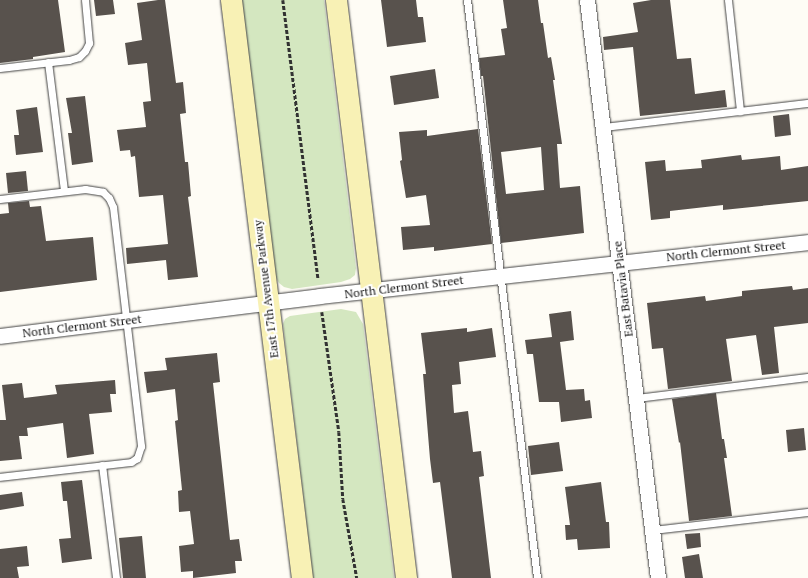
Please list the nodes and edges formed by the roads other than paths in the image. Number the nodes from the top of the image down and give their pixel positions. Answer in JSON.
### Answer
{"nodes":[{"id":1,"x":85,"y":0,"type":"edge"},
{"id":2,"x":231,"y":0,"type":"edge"},
{"id":3,"x":336,"y":0,"type":"edge"},
{"id":4,"x":466,"y":0,"type":"edge"},
{"id":5,"x":587,"y":0,"type":"edge"},
{"id":6,"x":728,"y":0,"type":"edge"},
{"id":7,"x":48,"y":62,"type":"junction"},
{"id":8,"x":0,"y":68,"type":"edge"},
{"id":9,"x":808,"y":103,"type":"edge"},
{"id":10,"x":740,"y":110,"type":"junction"},
{"id":11,"x":603,"y":127,"type":"junction"},
{"id":12,"x":64,"y":191,"type":"junction"},
{"id":13,"x":0,"y":199,"type":"edge"},
{"id":14,"x":808,"y":242,"type":"edge"},
{"id":15,"x":620,"y":262,"type":"junction"},
{"id":16,"x":500,"y":275,"type":"junction"},
{"id":17,"x":371,"y":291,"type":"junction"},
{"id":18,"x":268,"y":303,"type":"junction"},
{"id":19,"x":126,"y":320,"type":"junction"},
{"id":20,"x":0,"y":336,"type":"edge"},
{"id":21,"x":808,"y":377,"type":"edge"},
{"id":22,"x":636,"y":398,"type":"junction"},
{"id":23,"x":102,"y":465,"type":"junction"},
{"id":24,"x":0,"y":477,"type":"edge"},
{"id":25,"x":808,"y":512,"type":"edge"},
{"id":26,"x":652,"y":530,"type":"junction"},
{"id":27,"x":116,"y":578,"type":"edge"},
{"id":28,"x":302,"y":578,"type":"edge"},
{"id":29,"x":406,"y":578,"type":"edge"},
{"id":30,"x":537,"y":578,"type":"edge"},
{"id":31,"x":658,"y":578,"type":"edge"}],
"edges":[{"from":1,"to":7,"type":"lane"},
{"from":2,"to":18,"type":"main road","name":"East 17th Avenue Parkway"},
{"from":3,"to":17,"type":"main road"},
{"from":4,"to":16,"type":"lane"},
{"from":5,"to":11,"type":"street","name":"East Batavia Place"},
{"from":6,"to":10,"type":"lane"},
{"from":7,"to":8,"type":"lane"},
{"from":7,"to":12,"type":"lane"},
{"from":9,"to":10,"type":"lane"},
{"from":10,"to":11,"type":"lane"},
{"from":11,"to":15,"type":"street","name":"East Batavia Place"},
{"from":12,"to":13,"type":"lane"},
{"from":12,"to":19,"type":"lane"},
{"from":14,"to":15,"type":"street","name":"North Clermont Street"},
{"from":15,"to":16,"type":"street","name":"North Clermont Street"},
{"from":15,"to":22,"type":"street","name":"East Batavia Place"},
{"from":16,"to":17,"type":"street","name":"North Clermont Street"},
{"from":16,"to":30,"type":"lane"},
{"from":17,"to":18,"type":"street","name":"North Clermont Street"},
{"from":17,"to":29,"type":"main road"},
{"from":18,"to":19,"type":"street","name":"North Clermont Street"},
{"from":18,"to":28,"type":"main road","name":"East 17th Avenue Parkway"},
{"from":19,"to":20,"type":"street","name":"North Clermont Street"},
{"from":19,"to":23,"type":"lane"},
{"from":21,"to":22,"type":"lane"},
{"from":22,"to":26,"type":"street","name":"East Batavia Place"},
{"from":23,"to":24,"type":"lane"},
{"from":23,"to":27,"type":"lane"},
{"from":25,"to":26,"type":"lane"},
{"from":26,"to":31,"type":"street","name":"East Batavia Place"}]}
